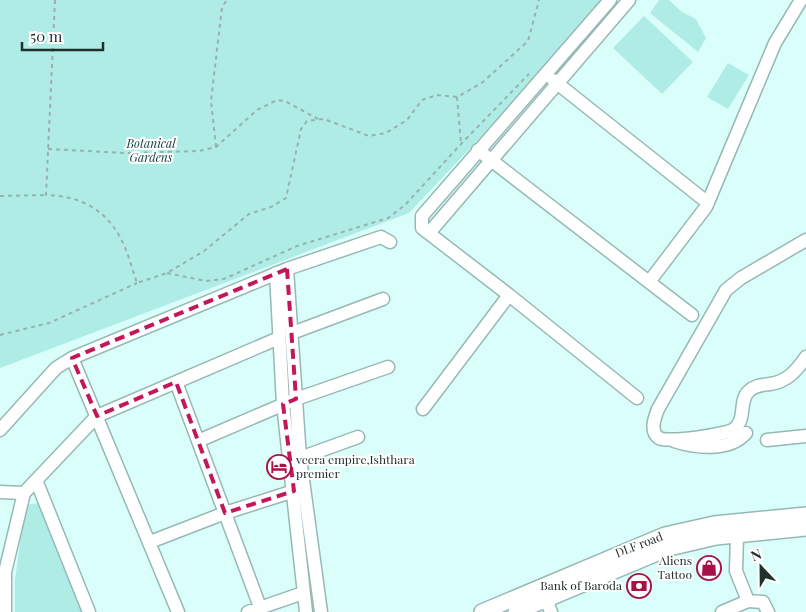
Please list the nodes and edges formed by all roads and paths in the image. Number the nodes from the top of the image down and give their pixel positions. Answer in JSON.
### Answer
{"nodes":[{"id":1,"x":55,"y":0,"type":"edge"},
{"id":2,"x":227,"y":0,"type":"edge"},
{"id":3,"x":539,"y":0,"type":"edge"},
{"id":4,"x":610,"y":0,"type":"edge"},
{"id":5,"x":629,"y":0,"type":"edge"},
{"id":6,"x":801,"y":0,"type":"edge"},
{"id":7,"x":531,"y":72,"type":"dead end"},
{"id":8,"x":546,"y":74,"type":"junction"},
{"id":9,"x":559,"y":84,"type":"junction"},
{"id":10,"x":457,"y":97,"type":"junction"},
{"id":11,"x":319,"y":120,"type":"junction"},
{"id":12,"x":461,"y":144,"type":"junction"},
{"id":13,"x":216,"y":147,"type":"junction"},
{"id":14,"x":48,"y":148,"type":"junction"},
{"id":15,"x":478,"y":150,"type":"junction"},
{"id":16,"x":492,"y":161,"type":"junction"},
{"id":17,"x":0,"y":196,"type":"edge"},
{"id":18,"x":46,"y":196,"type":"junction"},
{"id":19,"x":708,"y":203,"type":"junction"},
{"id":20,"x":429,"y":234,"type":"junction"},
{"id":21,"x":806,"y":240,"type":"edge"},
{"id":22,"x":390,"y":242,"type":"dead end"},
{"id":23,"x":282,"y":271,"type":"junction"},
{"id":24,"x":167,"y":273,"type":"junction"},
{"id":25,"x":649,"y":282,"type":"junction"},
{"id":26,"x":137,"y":283,"type":"junction"},
{"id":27,"x":509,"y":295,"type":"junction"},
{"id":28,"x":383,"y":299,"type":"dead end"},
{"id":29,"x":692,"y":315,"type":"dead end"},
{"id":30,"x":292,"y":332,"type":"junction"},
{"id":31,"x":0,"y":335,"type":"edge"},
{"id":32,"x":279,"y":338,"type":"junction"},
{"id":33,"x":806,"y":357,"type":"edge"},
{"id":34,"x":72,"y":358,"type":"junction"},
{"id":35,"x":388,"y":367,"type":"dead end"},
{"id":36,"x":176,"y":382,"type":"junction"},
{"id":37,"x":637,"y":398,"type":"dead end"},
{"id":38,"x":296,"y":399,"type":"junction"},
{"id":39,"x":283,"y":404,"type":"junction"},
{"id":40,"x":422,"y":409,"type":"dead end"},
{"id":41,"x":98,"y":416,"type":"junction"},
{"id":42,"x":0,"y":430,"type":"edge"},
{"id":43,"x":746,"y":433,"type":"dead end"},
{"id":44,"x":358,"y":436,"type":"dead end"},
{"id":45,"x":806,"y":436,"type":"edge"},
{"id":46,"x":669,"y":440,"type":"junction"},
{"id":47,"x":766,"y":440,"type":"dead end"},
{"id":48,"x":198,"y":441,"type":"junction"},
{"id":49,"x":300,"y":458,"type":"junction"},
{"id":50,"x":36,"y":480,"type":"junction"},
{"id":51,"x":294,"y":490,"type":"junction"},
{"id":52,"x":0,"y":492,"type":"edge"},
{"id":53,"x":24,"y":493,"type":"junction"},
{"id":54,"x":225,"y":513,"type":"junction"},
{"id":55,"x":806,"y":515,"type":"edge"},
{"id":56,"x":806,"y":528,"type":"edge"},
{"id":57,"x":737,"y":535,"type":"junction"},
{"id":58,"x":150,"y":542,"type":"junction"},
{"id":59,"x":3,"y":572,"type":"edge"},
{"id":60,"x":303,"y":593,"type":"junction"},
{"id":61,"x":748,"y":601,"type":"junction"},
{"id":62,"x":548,"y":606,"type":"edge"},
{"id":63,"x":254,"y":610,"type":"edge"},
{"id":64,"x":5,"y":612,"type":"edge"},
{"id":65,"x":89,"y":612,"type":"edge"},
{"id":66,"x":178,"y":612,"type":"edge"},
{"id":67,"x":306,"y":612,"type":"edge"},
{"id":68,"x":321,"y":612,"type":"edge"},
{"id":69,"x":482,"y":612,"type":"edge"},
{"id":70,"x":516,"y":612,"type":"edge"},
{"id":71,"x":722,"y":612,"type":"edge"},
{"id":72,"x":768,"y":612,"type":"edge"}],
"edges":[{"from":1,"to":14,"type":"path"},
{"from":2,"to":13,"type":"path"},
{"from":3,"to":10,"type":"path"},
{"from":4,"to":8,"type":"street"},
{"from":5,"to":9,"type":"street"},
{"from":6,"to":19,"type":"street"},
{"from":7,"to":12,"type":"path"},
{"from":8,"to":9,"type":"street"},
{"from":8,"to":15,"type":"street"},
{"from":9,"to":16,"type":"street"},
{"from":9,"to":19,"type":"street"},
{"from":10,"to":11,"type":"path"},
{"from":10,"to":12,"type":"path"},
{"from":11,"to":13,"type":"path"},
{"from":11,"to":24,"type":"path"},
{"from":12,"to":24,"type":"path"},
{"from":13,"to":14,"type":"path"},
{"from":14,"to":18,"type":"path"},
{"from":15,"to":16,"type":"street"},
{"from":15,"to":20,"type":"street"},
{"from":16,"to":20,"type":"street"},
{"from":16,"to":25,"type":"street"},
{"from":17,"to":18,"type":"path"},
{"from":18,"to":26,"type":"path"},
{"from":19,"to":25,"type":"street"},
{"from":20,"to":27,"type":"street"},
{"from":21,"to":46,"type":"street"},
{"from":22,"to":23,"type":"street"},
{"from":23,"to":30,"type":"street"},
{"from":23,"to":32,"type":"street"},
{"from":23,"to":34,"type":"street"},
{"from":24,"to":26,"type":"path"},
{"from":25,"to":29,"type":"street"},
{"from":26,"to":31,"type":"path"},
{"from":27,"to":37,"type":"street"},
{"from":27,"to":40,"type":"street"},
{"from":28,"to":30,"type":"street"},
{"from":30,"to":38,"type":"street"},
{"from":32,"to":36,"type":"street"},
{"from":32,"to":39,"type":"street"},
{"from":33,"to":46,"type":"street"},
{"from":34,"to":41,"type":"street"},
{"from":34,"to":42,"type":"street"},
{"from":35,"to":38,"type":"street"},
{"from":36,"to":41,"type":"street"},
{"from":36,"to":48,"type":"street"},
{"from":38,"to":39,"type":"street"},
{"from":38,"to":49,"type":"street"},
{"from":39,"to":48,"type":"street"},
{"from":39,"to":51,"type":"street"},
{"from":41,"to":50,"type":"street"},
{"from":41,"to":58,"type":"street"},
{"from":43,"to":46,"type":"street"},
{"from":44,"to":49,"type":"street"},
{"from":45,"to":47,"type":"street"},
{"from":48,"to":54,"type":"street"},
{"from":49,"to":68,"type":"street"},
{"from":50,"to":53,"type":"street"},
{"from":50,"to":65,"type":"street"},
{"from":51,"to":54,"type":"street"},
{"from":51,"to":60,"type":"street"},
{"from":52,"to":53,"type":"street"},
{"from":53,"to":59,"type":"street"},
{"from":54,"to":58,"type":"street"},
{"from":54,"to":63,"type":"street"},
{"from":55,"to":69,"type":"main road","name":"DLF road"},
{"from":56,"to":57,"type":"main road"},
{"from":57,"to":61,"type":"street"},
{"from":57,"to":62,"type":"main road"},
{"from":58,"to":66,"type":"street"},
{"from":59,"to":64,"type":"street"},
{"from":60,"to":63,"type":"street"},
{"from":60,"to":67,"type":"street"},
{"from":61,"to":71,"type":"street"},
{"from":61,"to":72,"type":"street"},
{"from":62,"to":70,"type":"main road"}]}
